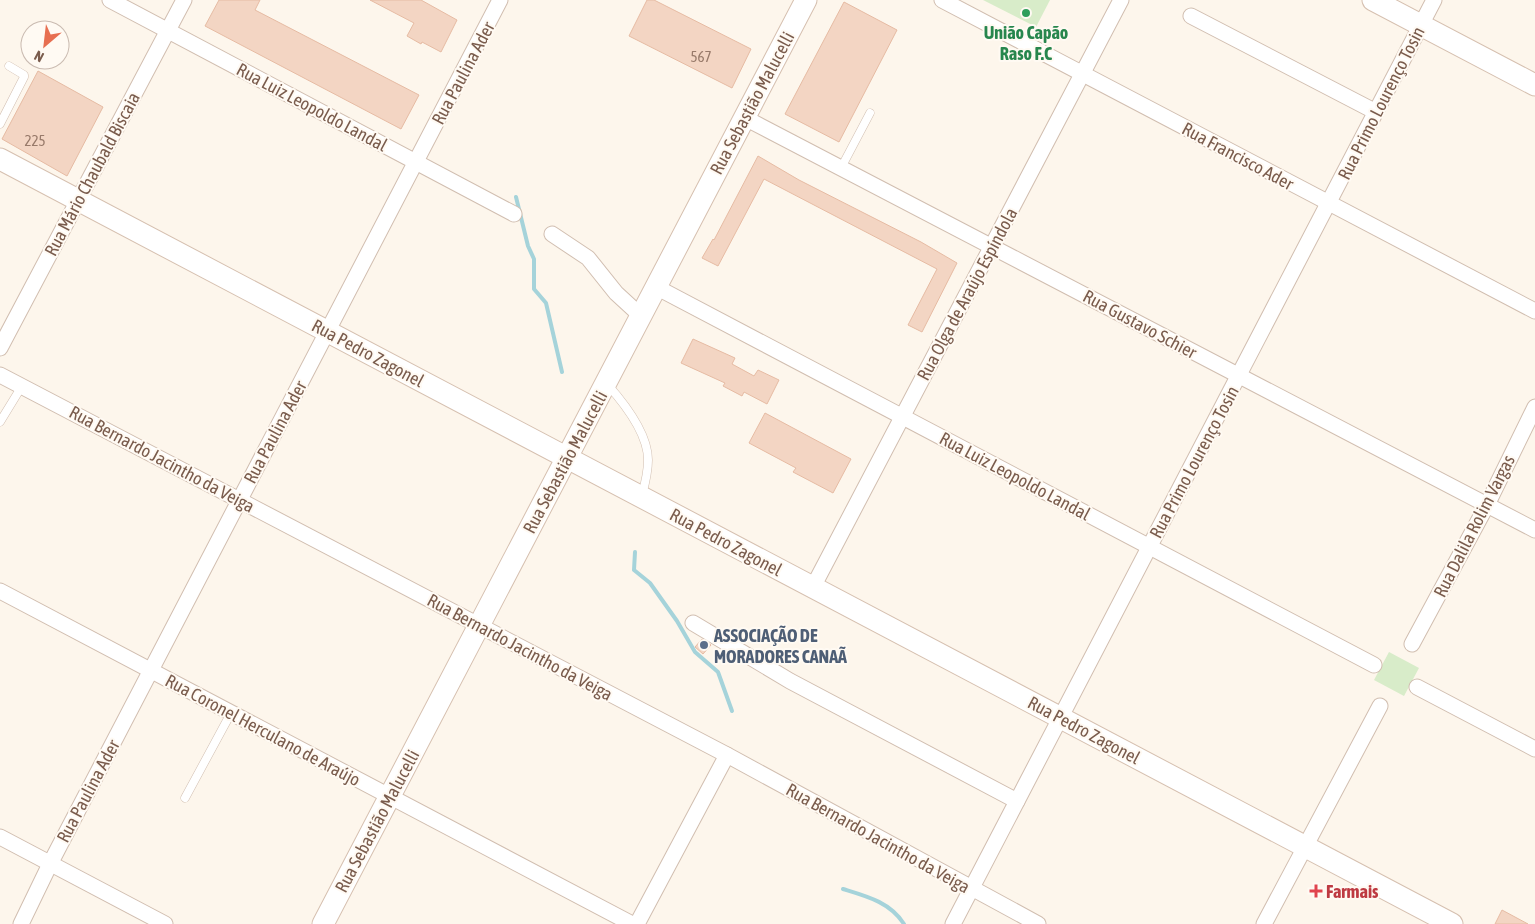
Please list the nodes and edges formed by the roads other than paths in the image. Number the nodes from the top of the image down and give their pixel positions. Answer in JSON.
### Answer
{"nodes":[{"id":1,"x":110,"y":0,"type":"edge"},
{"id":2,"x":184,"y":0,"type":"edge"},
{"id":3,"x":500,"y":0,"type":"edge"},
{"id":4,"x":806,"y":0,"type":"edge"},
{"id":5,"x":942,"y":0,"type":"edge"},
{"id":6,"x":1121,"y":0,"type":"edge"},
{"id":7,"x":1373,"y":0,"type":"edge"},
{"id":8,"x":1434,"y":0,"type":"edge"},
{"id":9,"x":1191,"y":16,"type":"dead end"},
{"id":10,"x":1421,"y":25,"type":"junction"},
{"id":11,"x":168,"y":30,"type":"junction"},
{"id":12,"x":9,"y":66,"type":"dead end"},
{"id":13,"x":1082,"y":74,"type":"junction"},
{"id":14,"x":1535,"y":85,"type":"edge"},
{"id":15,"x":1376,"y":112,"type":"junction"},
{"id":16,"x":870,"y":113,"type":"dead end"},
{"id":17,"x":744,"y":118,"type":"junction"},
{"id":18,"x":0,"y":124,"type":"edge"},
{"id":19,"x":0,"y":159,"type":"edge"},
{"id":20,"x":416,"y":162,"type":"junction"},
{"id":21,"x":841,"y":168,"type":"junction"},
{"id":22,"x":78,"y":200,"type":"junction"},
{"id":23,"x":1329,"y":203,"type":"junction"},
{"id":24,"x":514,"y":214,"type":"dead end"},
{"id":25,"x":552,"y":234,"type":"dead end"},
{"id":26,"x":992,"y":247,"type":"junction"},
{"id":27,"x":656,"y":287,"type":"junction"},
{"id":28,"x":1535,"y":311,"type":"edge"},
{"id":29,"x":641,"y":316,"type":"junction"},
{"id":30,"x":328,"y":332,"type":"junction"},
{"id":31,"x":0,"y":348,"type":"edge"},
{"id":32,"x":0,"y":375,"type":"edge"},
{"id":33,"x":1239,"y":376,"type":"junction"},
{"id":34,"x":606,"y":382,"type":"junction"},
{"id":35,"x":22,"y":386,"type":"junction"},
{"id":36,"x":1535,"y":407,"type":"edge"},
{"id":37,"x":903,"y":417,"type":"junction"},
{"id":38,"x":0,"y":422,"type":"edge"},
{"id":39,"x":567,"y":458,"type":"junction"},
{"id":40,"x":641,"y":497,"type":"junction"},
{"id":41,"x":240,"y":500,"type":"junction"},
{"id":42,"x":1487,"y":505,"type":"junction"},
{"id":43,"x":1535,"y":530,"type":"edge"},
{"id":44,"x":1150,"y":546,"type":"junction"},
{"id":45,"x":813,"y":588,"type":"junction"},
{"id":46,"x":0,"y":591,"type":"edge"},
{"id":47,"x":693,"y":623,"type":"dead end"},
{"id":48,"x":479,"y":626,"type":"junction"},
{"id":49,"x":1412,"y":644,"type":"dead end"},
{"id":50,"x":1374,"y":664,"type":"dead end"},
{"id":51,"x":151,"y":671,"type":"junction"},
{"id":52,"x":1417,"y":687,"type":"dead end"},
{"id":53,"x":1380,"y":706,"type":"dead end"},
{"id":54,"x":231,"y":713,"type":"junction"},
{"id":55,"x":1061,"y":718,"type":"junction"},
{"id":56,"x":1535,"y":749,"type":"edge"},
{"id":57,"x":727,"y":755,"type":"junction"},
{"id":58,"x":390,"y":796,"type":"junction"},
{"id":59,"x":185,"y":798,"type":"dead end"},
{"id":60,"x":1017,"y":801,"type":"junction"},
{"id":61,"x":0,"y":837,"type":"edge"},
{"id":62,"x":1305,"y":846,"type":"junction"},
{"id":63,"x":50,"y":864,"type":"junction"},
{"id":64,"x":971,"y":889,"type":"junction"},
{"id":65,"x":21,"y":924,"type":"edge"},
{"id":66,"x":165,"y":924,"type":"edge"},
{"id":67,"x":323,"y":924,"type":"edge"},
{"id":68,"x":632,"y":924,"type":"edge"},
{"id":69,"x":637,"y":924,"type":"edge"},
{"id":70,"x":953,"y":924,"type":"edge"},
{"id":71,"x":1038,"y":924,"type":"edge"},
{"id":72,"x":1264,"y":924,"type":"edge"},
{"id":73,"x":1452,"y":924,"type":"edge"}],
"edges":[{"from":1,"to":11,"type":"street","name":"Rua Luiz Leopoldo Landal"},
{"from":2,"to":11,"type":"street","name":"Rua Mário Chaubald Biscaia"},
{"from":3,"to":20,"type":"street","name":"Rua Paulina Ader"},
{"from":4,"to":17,"type":"street","name":"Rua Sebastião Malucelli"},
{"from":5,"to":13,"type":"street","name":"Rua Francisco Ader"},
{"from":6,"to":13,"type":"street","name":"Rua Olga de Araújo Espíndola"},
{"from":7,"to":10,"type":"street"},
{"from":8,"to":10,"type":"street","name":"Rua Primo Lourenço Tosin"},
{"from":9,"to":15,"type":"street"},
{"from":10,"to":14,"type":"street"},
{"from":10,"to":15,"type":"street","name":"Rua Primo Lourenço Tosin"},
{"from":11,"to":20,"type":"street","name":"Rua Luiz Leopoldo Landal"},
{"from":11,"to":22,"type":"street","name":"Rua Mário Chaubald Biscaia"},
{"from":12,"to":18,"type":"lane"},
{"from":13,"to":23,"type":"street","name":"Rua Francisco Ader"},
{"from":13,"to":26,"type":"street","name":"Rua Olga de Araújo Espíndola"},
{"from":15,"to":23,"type":"street","name":"Rua Primo Lourenço Tosin"},
{"from":16,"to":21,"type":"lane"},
{"from":17,"to":21,"type":"street","name":"Rua Gustavo Schier"},
{"from":17,"to":27,"type":"street","name":"Rua Sebastião Malucelli"},
{"from":19,"to":22,"type":"street","name":"Rua Pedro Zagonel"},
{"from":20,"to":24,"type":"street","name":"Rua Luiz Leopoldo Landal"},
{"from":20,"to":30,"type":"street","name":"Rua Paulina Ader"},
{"from":21,"to":26,"type":"street","name":"Rua Gustavo Schier"},
{"from":22,"to":30,"type":"street","name":"Rua Pedro Zagonel"},
{"from":22,"to":31,"type":"street","name":"Rua Mário Chaubald Biscaia"},
{"from":23,"to":28,"type":"street","name":"Rua Francisco Ader"},
{"from":23,"to":33,"type":"street","name":"Rua Primo Lourenço Tosin"},
{"from":25,"to":29,"type":"street"},
{"from":26,"to":33,"type":"street","name":"Rua Gustavo Schier"},
{"from":26,"to":37,"type":"street","name":"Rua Olga de Araújo Espíndola"},
{"from":27,"to":29,"type":"street","name":"Rua Sebastião Malucelli"},
{"from":27,"to":37,"type":"street","name":"Rua Luiz Leopoldo Landal"},
{"from":29,"to":34,"type":"street","name":"Rua Sebastião Malucelli"},
{"from":30,"to":39,"type":"street","name":"Rua Pedro Zagonel"},
{"from":30,"to":41,"type":"street","name":"Rua Paulina Ader"},
{"from":32,"to":35,"type":"street","name":"Rua Bernardo Jacintho da Veiga"},
{"from":33,"to":42,"type":"street","name":"Rua Gustavo Schier"},
{"from":33,"to":44,"type":"street","name":"Rua Primo Lourenço Tosin"},
{"from":34,"to":39,"type":"street","name":"Rua Sebastião Malucelli"},
{"from":34,"to":40,"type":"lane"},
{"from":35,"to":38,"type":"lane"},
{"from":35,"to":41,"type":"street","name":"Rua Bernardo Jacintho da Veiga"},
{"from":36,"to":42,"type":"street","name":"Rua Dalila Rolim Vargas"},
{"from":37,"to":44,"type":"street","name":"Rua Luiz Leopoldo Landal"},
{"from":37,"to":45,"type":"street","name":"Rua Olga de Araújo Espíndola"},
{"from":39,"to":40,"type":"street","name":"Rua Pedro Zagonel"},
{"from":39,"to":48,"type":"street","name":"Rua Sebastião Malucelli"},
{"from":40,"to":45,"type":"street","name":"Rua Pedro Zagonel"},
{"from":41,"to":48,"type":"street","name":"Rua Bernardo Jacintho da Veiga"},
{"from":41,"to":51,"type":"street","name":"Rua Paulina Ader"},
{"from":42,"to":43,"type":"street","name":"Rua Gustavo Schier"},
{"from":42,"to":49,"type":"street","name":"Rua Dalila Rolim Vargas"},
{"from":44,"to":50,"type":"street","name":"Rua Luiz Leopoldo Landal"},
{"from":44,"to":55,"type":"street","name":"Rua Primo Lourenço Tosin"},
{"from":45,"to":55,"type":"street","name":"Rua Pedro Zagonel"},
{"from":46,"to":51,"type":"street","name":"Rua Coronel Herculano de Araújo"},
{"from":47,"to":60,"type":"street"},
{"from":48,"to":57,"type":"street","name":"Rua Bernardo Jacintho da Veiga"},
{"from":48,"to":58,"type":"street","name":"Rua Sebastião Malucelli"},
{"from":51,"to":54,"type":"street","name":"Rua Coronel Herculano de Araújo"},
{"from":51,"to":63,"type":"street","name":"Rua Paulina Ader"},
{"from":52,"to":56,"type":"street"},
{"from":53,"to":62,"type":"street"},
{"from":54,"to":58,"type":"street","name":"Rua Coronel Herculano de Araújo"},
{"from":54,"to":59,"type":"lane"},
{"from":55,"to":60,"type":"street","name":"Rua Primo Lourenço Tosin"},
{"from":55,"to":62,"type":"street","name":"Rua Pedro Zagonel"},
{"from":57,"to":64,"type":"street","name":"Rua Bernardo Jacintho da Veiga"},
{"from":57,"to":69,"type":"street"},
{"from":58,"to":67,"type":"street","name":"Rua Sebastião Malucelli"},
{"from":58,"to":68,"type":"street","name":"Rua Coronel Herculano de Araújo"},
{"from":60,"to":64,"type":"street","name":"Rua Primo Lourenço Tosin"},
{"from":61,"to":63,"type":"street"},
{"from":62,"to":72,"type":"street"},
{"from":62,"to":73,"type":"street","name":"Rua Pedro Zagonel"},
{"from":63,"to":65,"type":"street","name":"Rua Paulina Ader"},
{"from":63,"to":66,"type":"street"},
{"from":64,"to":70,"type":"street","name":"Rua Primo Lourenço Tosin"},
{"from":64,"to":71,"type":"street","name":"Rua Bernardo Jacintho da Veiga"}]}
